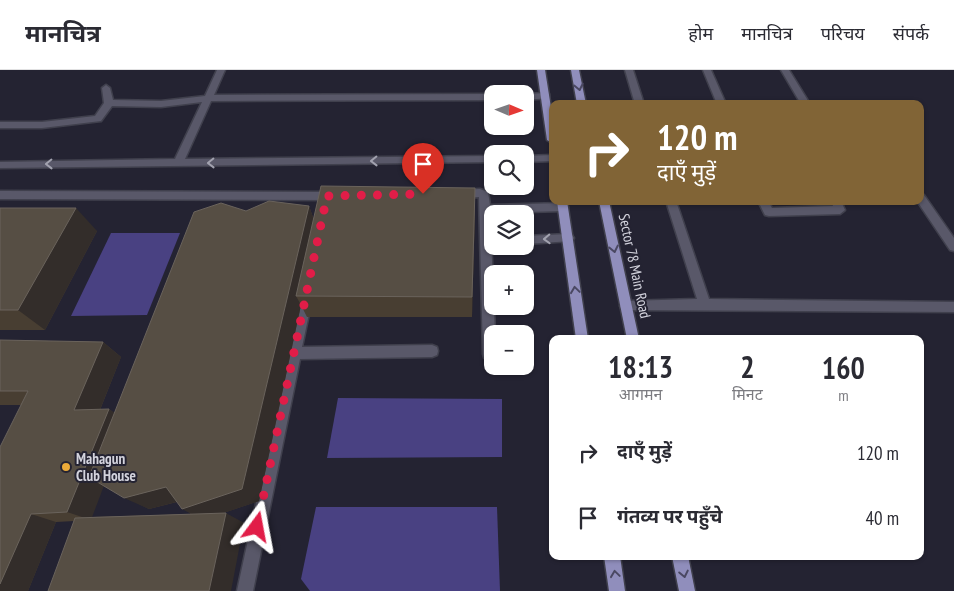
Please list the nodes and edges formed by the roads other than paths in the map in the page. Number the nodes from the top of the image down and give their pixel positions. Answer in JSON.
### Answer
{"nodes":[{"id":1,"x":221,"y":70,"type":"edge"},
{"id":2,"x":541,"y":70,"type":"edge"},
{"id":3,"x":575,"y":70,"type":"edge"},
{"id":4,"x":629,"y":70,"type":"edge"},
{"id":5,"x":707,"y":70,"type":"edge"},
{"id":6,"x":785,"y":70,"type":"edge"},
{"id":7,"x":106,"y":88,"type":"dead end"},
{"id":8,"x":546,"y":96,"type":"junction"},
{"id":9,"x":484,"y":97,"type":"edge"},
{"id":10,"x":534,"y":97,"type":"edge"},
{"id":11,"x":208,"y":98,"type":"junction"},
{"id":12,"x":581,"y":100,"type":"edge"},
{"id":13,"x":639,"y":100,"type":"edge"},
{"id":14,"x":720,"y":100,"type":"edge"},
{"id":15,"x":804,"y":100,"type":"edge"},
{"id":16,"x":109,"y":103,"type":"junction"},
{"id":17,"x":549,"y":118,"type":"edge"},
{"id":18,"x":0,"y":125,"type":"edge"},
{"id":19,"x":549,"y":158,"type":"edge"},
{"id":20,"x":484,"y":159,"type":"edge"},
{"id":21,"x":534,"y":159,"type":"edge"},
{"id":22,"x":178,"y":163,"type":"junction"},
{"id":23,"x":0,"y":165,"type":"edge"},
{"id":24,"x":0,"y":194,"type":"edge"},
{"id":25,"x":442,"y":194,"type":"edge"},
{"id":26,"x":327,"y":196,"type":"junction"},
{"id":27,"x":346,"y":196,"type":"edge"},
{"id":28,"x":924,"y":204,"type":"edge"},
{"id":29,"x":484,"y":205,"type":"edge"},
{"id":30,"x":549,"y":205,"type":"edge"},
{"id":31,"x":562,"y":205,"type":"edge"},
{"id":32,"x":605,"y":205,"type":"edge"},
{"id":33,"x":672,"y":205,"type":"edge"},
{"id":34,"x":765,"y":205,"type":"edge"},
{"id":35,"x":838,"y":205,"type":"edge"},
{"id":36,"x":534,"y":206,"type":"edge"},
{"id":37,"x":324,"y":214,"type":"edge"},
{"id":38,"x":568,"y":238,"type":"junction"},
{"id":39,"x":534,"y":240,"type":"edge"},
{"id":40,"x":954,"y":247,"type":"edge"},
{"id":41,"x":489,"y":255,"type":"edge"},
{"id":42,"x":310,"y":278,"type":"edge"},
{"id":43,"x":704,"y":304,"type":"junction"},
{"id":44,"x":626,"y":306,"type":"junction"},
{"id":45,"x":954,"y":307,"type":"edge"},
{"id":46,"x":489,"y":325,"type":"edge"},
{"id":47,"x":581,"y":335,"type":"edge"},
{"id":48,"x":632,"y":335,"type":"edge"},
{"id":49,"x":432,"y":352,"type":"dead end"},
{"id":50,"x":295,"y":353,"type":"junction"},
{"id":51,"x":613,"y":560,"type":"edge"},
{"id":52,"x":681,"y":560,"type":"edge"},
{"id":53,"x":244,"y":591,"type":"edge"},
{"id":54,"x":617,"y":591,"type":"edge"},
{"id":55,"x":687,"y":591,"type":"edge"}],
"edges":[{"from":1,"to":11,"type":"street"},
{"from":2,"to":8,"type":"main road"},
{"from":3,"to":12,"type":"main road","one_way":true},
{"from":4,"to":13,"type":"street"},
{"from":5,"to":14,"type":"street"},
{"from":6,"to":15,"type":"street"},
{"from":7,"to":16,"type":"street"},
{"from":8,"to":10,"type":"street"},
{"from":8,"to":17,"type":"main road"},
{"from":9,"to":11,"type":"street"},
{"from":11,"to":16,"type":"street"},
{"from":11,"to":22,"type":"street"},
{"from":16,"to":18,"type":"street"},
{"from":19,"to":21,"type":"street"},
{"from":20,"to":22,"type":"street","one_way":true},
{"from":22,"to":23,"type":"street","one_way":true},
{"from":24,"to":26,"type":"street"},
{"from":25,"to":29,"type":"street"},
{"from":26,"to":27,"type":"street"},
{"from":26,"to":37,"type":"street"},
{"from":28,"to":40,"type":"street"},
{"from":30,"to":36,"type":"street"},
{"from":31,"to":38,"type":"main road"},
{"from":32,"to":44,"type":"main road","name":"Sector 78 Main Road","one_way":true},
{"from":33,"to":43,"type":"street"},
{"from":34,"to":35,"type":"street"},
{"from":38,"to":39,"type":"street","one_way":true},
{"from":47,"to":38,"type":"main road","one_way":true},
{"from":41,"to":46,"type":"street"},
{"from":42,"to":50,"type":"street"},
{"from":43,"to":44,"type":"street"},
{"from":43,"to":45,"type":"street"},
{"from":44,"to":48,"type":"main road","name":"Sector 78 Main Road"},
{"from":49,"to":50,"type":"street"},
{"from":50,"to":53,"type":"street"},
{"from":54,"to":51,"type":"main road","one_way":true},
{"from":52,"to":55,"type":"main road","one_way":true}]}
